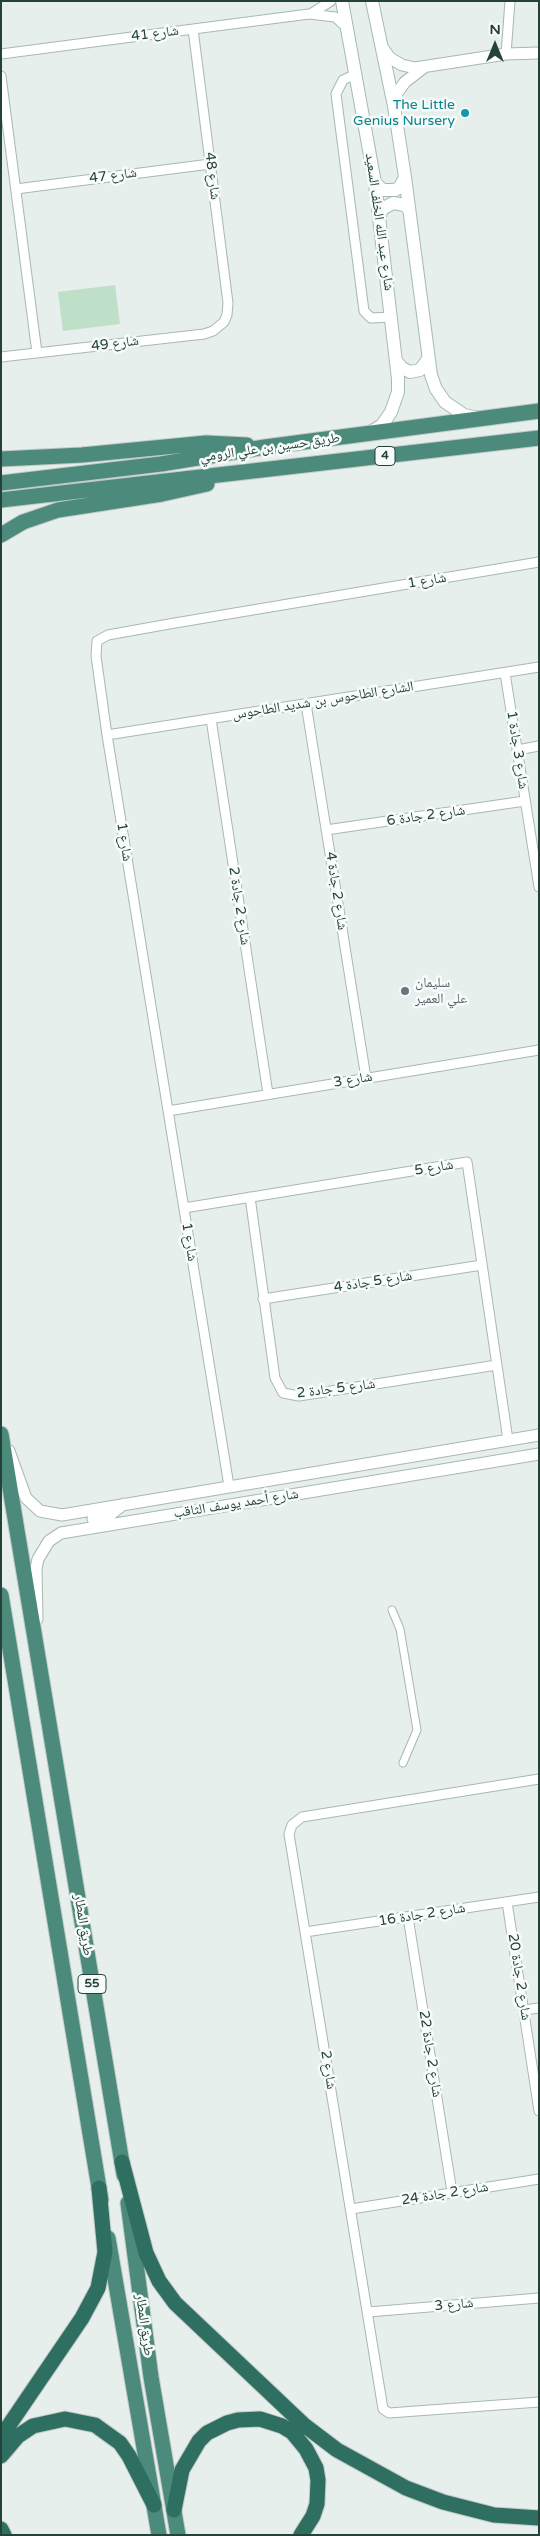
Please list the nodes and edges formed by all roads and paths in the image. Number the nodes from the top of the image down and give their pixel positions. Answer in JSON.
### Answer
{"nodes":[{"id":1,"x":331,"y":1,"type":"edge"},
{"id":2,"x":342,"y":1,"type":"edge"},
{"id":3,"x":372,"y":1,"type":"edge"},
{"id":4,"x":510,"y":1,"type":"edge"},
{"id":5,"x":309,"y":14,"type":"junction"},
{"id":6,"x":193,"y":29,"type":"junction"},
{"id":7,"x":349,"y":30,"type":"junction"},
{"id":8,"x":382,"y":47,"type":"junction"},
{"id":9,"x":539,"y":53,"type":"edge"},
{"id":10,"x":1,"y":54,"type":"edge"},
{"id":11,"x":506,"y":54,"type":"junction"},
{"id":12,"x":423,"y":68,"type":"junction"},
{"id":13,"x":356,"y":74,"type":"junction"},
{"id":14,"x":1,"y":76,"type":"edge"},
{"id":15,"x":394,"y":106,"type":"junction"},
{"id":16,"x":210,"y":164,"type":"junction"},
{"id":17,"x":405,"y":177,"type":"junction"},
{"id":18,"x":375,"y":183,"type":"junction"},
{"id":19,"x":16,"y":189,"type":"junction"},
{"id":20,"x":409,"y":210,"type":"junction"},
{"id":21,"x":380,"y":216,"type":"junction"},
{"id":22,"x":392,"y":317,"type":"junction"},
{"id":23,"x":224,"y":322,"type":"joint"},
{"id":24,"x":37,"y":353,"type":"junction"},
{"id":25,"x":1,"y":357,"type":"edge"},
{"id":26,"x":428,"y":359,"type":"junction"},
{"id":27,"x":396,"y":361,"type":"junction"},
{"id":28,"x":539,"y":411,"type":"edge"},
{"id":29,"x":479,"y":418,"type":"junction"},
{"id":30,"x":369,"y":434,"type":"junction"},
{"id":31,"x":539,"y":438,"type":"edge"},
{"id":32,"x":265,"y":448,"type":"junction"},
{"id":33,"x":1,"y":459,"type":"edge"},
{"id":34,"x":241,"y":472,"type":"junction"},
{"id":35,"x":1,"y":483,"type":"edge"},
{"id":36,"x":1,"y":500,"type":"edge"},
{"id":37,"x":40,"y":515,"type":"junction"},
{"id":38,"x":1,"y":523,"type":"edge"},
{"id":39,"x":1,"y":535,"type":"edge"},
{"id":40,"x":539,"y":562,"type":"edge"},
{"id":41,"x":539,"y":667,"type":"edge"},
{"id":42,"x":505,"y":673,"type":"junction"},
{"id":43,"x":306,"y":704,"type":"junction"},
{"id":44,"x":211,"y":719,"type":"junction"},
{"id":45,"x":107,"y":735,"type":"junction"},
{"id":46,"x":539,"y":746,"type":"edge"},
{"id":47,"x":517,"y":750,"type":"junction"},
{"id":48,"x":526,"y":801,"type":"junction"},
{"id":49,"x":326,"y":830,"type":"junction"},
{"id":50,"x":539,"y":887,"type":"edge"},
{"id":51,"x":539,"y":1050,"type":"edge"},
{"id":52,"x":366,"y":1078,"type":"junction"},
{"id":53,"x":268,"y":1094,"type":"junction"},
{"id":54,"x":168,"y":1110,"type":"junction"},
{"id":55,"x":250,"y":1198,"type":"junction"},
{"id":56,"x":184,"y":1208,"type":"junction"},
{"id":57,"x":482,"y":1265,"type":"junction"},
{"id":58,"x":263,"y":1299,"type":"junction"},
{"id":59,"x":497,"y":1365,"type":"junction"},
{"id":60,"x":1,"y":1429,"type":"edge"},
{"id":61,"x":1,"y":1434,"type":"edge"},
{"id":62,"x":539,"y":1435,"type":"edge"},
{"id":63,"x":508,"y":1440,"type":"junction"},
{"id":64,"x":482,"y":1444,"type":"junction"},
{"id":65,"x":539,"y":1454,"type":"edge"},
{"id":66,"x":443,"y":1470,"type":"junction"},
{"id":67,"x":229,"y":1486,"type":"junction"},
{"id":68,"x":124,"y":1504,"type":"junction"},
{"id":69,"x":72,"y":1530,"type":"junction"},
{"id":70,"x":1,"y":1595,"type":"edge"},
{"id":71,"x":392,"y":1610,"type":"dead end"},
{"id":72,"x":5,"y":1635,"type":"edge"},
{"id":73,"x":37,"y":1653,"type":"junction"},
{"id":74,"x":403,"y":1763,"type":"dead end"},
{"id":75,"x":539,"y":1779,"type":"edge"},
{"id":76,"x":539,"y":1897,"type":"edge"},
{"id":77,"x":507,"y":1902,"type":"junction"},
{"id":78,"x":408,"y":1917,"type":"junction"},
{"id":79,"x":305,"y":1932,"type":"junction"},
{"id":80,"x":539,"y":2008,"type":"edge"},
{"id":81,"x":524,"y":2010,"type":"junction"},
{"id":82,"x":539,"y":2111,"type":"edge"},
{"id":83,"x":122,"y":2162,"type":"junction"},
{"id":84,"x":539,"y":2179,"type":"edge"},
{"id":85,"x":99,"y":2188,"type":"junction"},
{"id":86,"x":452,"y":2192,"type":"junction"},
{"id":87,"x":351,"y":2209,"type":"junction"},
{"id":88,"x":539,"y":2298,"type":"edge"},
{"id":89,"x":368,"y":2312,"type":"junction"},
{"id":90,"x":539,"y":2402,"type":"edge"},
{"id":91,"x":1,"y":2437,"type":"edge"},
{"id":92,"x":1,"y":2456,"type":"edge"},
{"id":93,"x":154,"y":2505,"type":"junction"},
{"id":94,"x":174,"y":2510,"type":"junction"},
{"id":95,"x":539,"y":2518,"type":"edge"},
{"id":96,"x":1,"y":2530,"type":"edge"},
{"id":97,"x":4,"y":2535,"type":"edge"},
{"id":98,"x":159,"y":2535,"type":"edge"},
{"id":99,"x":178,"y":2535,"type":"edge"},
{"id":100,"x":301,"y":2535,"type":"edge"}],
"edges":[{"from":1,"to":5,"type":"street","name":"شارع 41"},
{"from":2,"to":7,"type":"main road","name":"شارع عبد الله الخلف السعيد"},
{"from":3,"to":8,"type":"main road"},
{"from":4,"to":11,"type":"street"},
{"from":5,"to":6,"type":"street","name":"شارع 41"},
{"from":5,"to":7,"type":"street","name":"شارع 41"},
{"from":6,"to":10,"type":"street","name":"شارع 41"},
{"from":6,"to":16,"type":"street","name":"شارع 48"},
{"from":7,"to":13,"type":"main road","name":"شارع عبد الله الخلف السعيد"},
{"from":8,"to":12,"type":"street"},
{"from":8,"to":15,"type":"main road"},
{"from":9,"to":11,"type":"street"},
{"from":11,"to":12,"type":"street"},
{"from":12,"to":15,"type":"street"},
{"from":13,"to":18,"type":"main road","name":"شارع عبد الله الخلف السعيد"},
{"from":13,"to":22,"type":"street"},
{"from":14,"to":19,"type":"street"},
{"from":15,"to":17,"type":"main road"},
{"from":16,"to":19,"type":"street","name":"شارع 47"},
{"from":16,"to":23,"type":"street","name":"شارع 48"},
{"from":17,"to":18,"type":"main road"},
{"from":17,"to":20,"type":"main road"},
{"from":18,"to":21,"type":"main road","name":"شارع عبد الله الخلف السعيد"},
{"from":19,"to":24,"type":"street"},
{"from":20,"to":21,"type":"main road"},
{"from":20,"to":26,"type":"main road"},
{"from":21,"to":22,"type":"main road","name":"شارع عبد الله الخلف السعيد"},
{"from":22,"to":27,"type":"main road","name":"شارع عبد الله الخلف السعيد"},
{"from":23,"to":24,"type":"street","name":"شارع 49"},
{"from":24,"to":25,"type":"street","name":"شارع 49"},
{"from":26,"to":27,"type":"main road"},
{"from":26,"to":29,"type":"main road"},
{"from":27,"to":30,"type":"main road","name":"شارع عبد الله الخلف السعيد"},
{"from":28,"to":29,"type":"highway","name":"طريق حسين بن علي الرومي","number":"4"},
{"from":29,"to":30,"type":"highway","name":"طريق حسين بن علي الرومي","number":"4"},
{"from":30,"to":32,"type":"highway","name":"طريق حسين بن علي الرومي","number":"4"},
{"from":31,"to":34,"type":"highway","name":"طريق حسين بن علي الرومي","number":"4"},
{"from":32,"to":33,"type":"highway"},
{"from":32,"to":35,"type":"highway","name":"طريق حسين بن علي الرومي","number":"4"},
{"from":34,"to":36,"type":"highway","name":"طريق حسين بن علي الرومي","number":"4"},
{"from":34,"to":37,"type":"highway"},
{"from":37,"to":38,"type":"highway"},
{"from":37,"to":39,"type":"highway"},
{"from":40,"to":45,"type":"street","name":"شارع 1"},
{"from":41,"to":42,"type":"street","name":"الشارع الطاحوس بن شديد الطاحوس"},
{"from":42,"to":43,"type":"street","name":"الشارع الطاحوس بن شديد الطاحوس"},
{"from":42,"to":47,"type":"street","name":"شارع 3 جادة 1"},
{"from":43,"to":44,"type":"street","name":"الشارع الطاحوس بن شديد الطاحوس"},
{"from":43,"to":49,"type":"street","name":"شارع 2 جادة 4"},
{"from":44,"to":45,"type":"street","name":"الشارع الطاحوس بن شديد الطاحوس"},
{"from":44,"to":53,"type":"street","name":"شارع 2 جادة 2"},
{"from":45,"to":54,"type":"street","name":"شارع 1"},
{"from":46,"to":47,"type":"street"},
{"from":47,"to":48,"type":"street","name":"شارع 3 جادة 1"},
{"from":48,"to":49,"type":"street","name":"شارع 2 جادة 6"},
{"from":48,"to":50,"type":"street","name":"شارع 3 جادة 1"},
{"from":49,"to":52,"type":"street","name":"شارع 2 جادة 4"},
{"from":51,"to":52,"type":"street","name":"شارع 3"},
{"from":52,"to":53,"type":"street","name":"شارع 3"},
{"from":53,"to":54,"type":"street","name":"شارع 3"},
{"from":54,"to":56,"type":"street","name":"شارع 1"},
{"from":55,"to":56,"type":"street","name":"شارع 5"},
{"from":55,"to":57,"type":"street","name":"شارع 5"},
{"from":55,"to":58,"type":"street","name":"شارع 5 جادة 2"},
{"from":56,"to":67,"type":"street","name":"شارع 1"},
{"from":57,"to":58,"type":"street","name":"شارع 5 جادة 4"},
{"from":57,"to":59,"type":"street","name":"شارع 5"},
{"from":58,"to":59,"type":"street","name":"شارع 5 جادة 2"},
{"from":59,"to":63,"type":"street","name":"شارع 5"},
{"from":60,"to":68,"type":"street","name":"شارع أحمد يوسف الثاقب"},
{"from":61,"to":73,"type":"highway","name":"طريق المطار","number":"55"},
{"from":62,"to":63,"type":"street","name":"شارع أحمد يوسف الثاقب"},
{"from":63,"to":64,"type":"street","name":"شارع أحمد يوسف الثاقب"},
{"from":64,"to":66,"type":"street"},
{"from":64,"to":67,"type":"street","name":"شارع أحمد يوسف الثاقب"},
{"from":65,"to":66,"type":"street","name":"شارع أحمد يوسف الثاقب"},
{"from":66,"to":69,"type":"street","name":"شارع أحمد يوسف الثاقب"},
{"from":67,"to":68,"type":"street","name":"شارع أحمد يوسف الثاقب"},
{"from":68,"to":69,"type":"street"},
{"from":69,"to":73,"type":"street","name":"شارع أحمد يوسف الثاقب"},
{"from":70,"to":72,"type":"highway","name":"طريق المطار","number":"55"},
{"from":71,"to":74,"type":"street"},
{"from":72,"to":85,"type":"highway","name":"طريق المطار","number":"55"},
{"from":73,"to":83,"type":"highway","name":"طريق المطار","number":"55"},
{"from":75,"to":79,"type":"street","name":"شارع 2"},
{"from":76,"to":77,"type":"street","name":"شارع 2 جادة 16"},
{"from":77,"to":78,"type":"street","name":"شارع 2 جادة 16"},
{"from":77,"to":81,"type":"street","name":"شارع 2 جادة 20"},
{"from":78,"to":79,"type":"street","name":"شارع 2 جادة 16"},
{"from":78,"to":86,"type":"street","name":"شارع 2 جادة 22"},
{"from":79,"to":87,"type":"street","name":"شارع 2"},
{"from":80,"to":81,"type":"street"},
{"from":81,"to":82,"type":"street","name":"شارع 2 جادة 20"},
{"from":83,"to":94,"type":"highway","name":"طريق المطار","number":"55"},
{"from":83,"to":95,"type":"highway"},
{"from":84,"to":86,"type":"street","name":"شارع 2 جادة 24"},
{"from":85,"to":91,"type":"highway"},
{"from":85,"to":93,"type":"highway","name":"طريق المطار","number":"55"},
{"from":86,"to":87,"type":"street","name":"شارع 2 جادة 24"},
{"from":87,"to":89,"type":"street","name":"شارع 2"},
{"from":88,"to":89,"type":"street","name":"شارع 3"},
{"from":89,"to":90,"type":"street","name":"شارع 2"},
{"from":92,"to":93,"type":"highway"},
{"from":93,"to":98,"type":"highway","name":"طريق المطار","number":"55"},
{"from":94,"to":99,"type":"highway","name":"طريق المطار","number":"55"},
{"from":94,"to":100,"type":"highway"},
{"from":96,"to":97,"type":"highway"}]}
